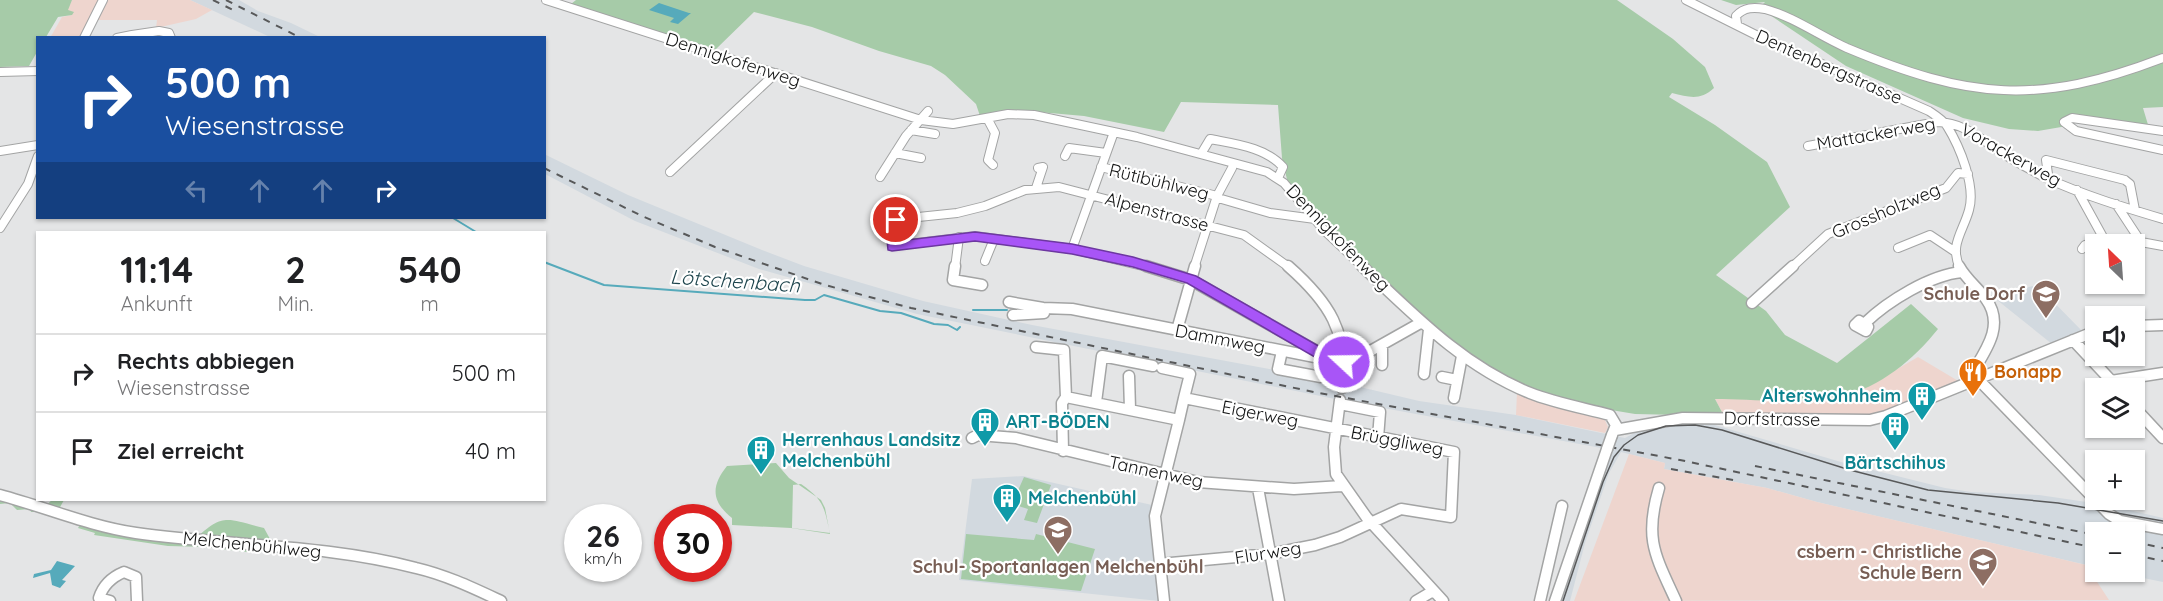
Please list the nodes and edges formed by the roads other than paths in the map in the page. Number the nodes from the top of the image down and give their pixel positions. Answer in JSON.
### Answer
{"nodes":[{"id":1,"x":103,"y":0,"type":"edge"},
{"id":2,"x":546,"y":0,"type":"edge"},
{"id":3,"x":1686,"y":0,"type":"edge"},
{"id":4,"x":1737,"y":24,"type":"junction"},
{"id":5,"x":85,"y":36,"type":"edge"},
{"id":6,"x":132,"y":36,"type":"edge"},
{"id":7,"x":170,"y":36,"type":"edge"},
{"id":8,"x":2163,"y":58,"type":"edge"},
{"id":9,"x":36,"y":71,"type":"edge"},
{"id":10,"x":0,"y":72,"type":"edge"},
{"id":11,"x":776,"y":73,"type":"junction"},
{"id":12,"x":928,"y":111,"type":"dead end"},
{"id":13,"x":987,"y":118,"type":"junction"},
{"id":14,"x":921,"y":120,"type":"junction"},
{"id":15,"x":1944,"y":122,"type":"junction"},
{"id":16,"x":911,"y":130,"type":"junction"},
{"id":17,"x":2163,"y":130,"type":"edge"},
{"id":18,"x":1114,"y":132,"type":"junction"},
{"id":19,"x":934,"y":134,"type":"dead end"},
{"id":20,"x":36,"y":145,"type":"edge"},
{"id":21,"x":1808,"y":146,"type":"dead end"},
{"id":22,"x":2163,"y":150,"type":"edge"},
{"id":23,"x":0,"y":152,"type":"edge"},
{"id":24,"x":895,"y":153,"type":"junction"},
{"id":25,"x":1106,"y":153,"type":"junction"},
{"id":26,"x":1201,"y":154,"type":"junction"},
{"id":27,"x":1065,"y":156,"type":"dead end"},
{"id":28,"x":921,"y":158,"type":"dead end"},
{"id":29,"x":36,"y":161,"type":"edge"},
{"id":30,"x":993,"y":165,"type":"dead end"},
{"id":31,"x":1101,"y":167,"type":"junction"},
{"id":32,"x":1038,"y":168,"type":"dead end"},
{"id":33,"x":1232,"y":168,"type":"dead end"},
{"id":34,"x":670,"y":172,"type":"dead end"},
{"id":35,"x":1968,"y":174,"type":"junction"},
{"id":36,"x":2048,"y":174,"type":"dead end"},
{"id":37,"x":880,"y":177,"type":"dead end"},
{"id":38,"x":1278,"y":178,"type":"junction"},
{"id":39,"x":1036,"y":188,"type":"junction"},
{"id":40,"x":2077,"y":190,"type":"junction"},
{"id":41,"x":1090,"y":194,"type":"junction"},
{"id":42,"x":1217,"y":197,"type":"junction"},
{"id":43,"x":2116,"y":204,"type":"junction"},
{"id":44,"x":2135,"y":210,"type":"junction"},
{"id":45,"x":1315,"y":219,"type":"junction"},
{"id":46,"x":2163,"y":219,"type":"edge"},
{"id":47,"x":880,"y":220,"type":"dead end"},
{"id":48,"x":892,"y":220,"type":"junction"},
{"id":49,"x":1206,"y":226,"type":"junction"},
{"id":50,"x":0,"y":228,"type":"edge"},
{"id":51,"x":959,"y":237,"type":"junction"},
{"id":52,"x":994,"y":239,"type":"junction"},
{"id":53,"x":2163,"y":246,"type":"edge"},
{"id":54,"x":1898,"y":248,"type":"dead end"},
{"id":55,"x":1072,"y":249,"type":"junction"},
{"id":56,"x":2082,"y":249,"type":"dead end"},
{"id":57,"x":1954,"y":251,"type":"junction"},
{"id":58,"x":985,"y":261,"type":"dead end"},
{"id":59,"x":1962,"y":272,"type":"junction"},
{"id":60,"x":1191,"y":280,"type":"junction"},
{"id":61,"x":982,"y":285,"type":"dead end"},
{"id":62,"x":1009,"y":302,"type":"dead end"},
{"id":63,"x":1752,"y":303,"type":"dead end"},
{"id":64,"x":1085,"y":313,"type":"junction"},
{"id":65,"x":1013,"y":315,"type":"dead end"},
{"id":66,"x":1865,"y":323,"type":"dead end"},
{"id":67,"x":1425,"y":325,"type":"junction"},
{"id":68,"x":2163,"y":325,"type":"edge"},
{"id":69,"x":2145,"y":326,"type":"edge"},
{"id":70,"x":1177,"y":330,"type":"junction"},
{"id":71,"x":2085,"y":335,"type":"edge"},
{"id":72,"x":2073,"y":340,"type":"junction"},
{"id":73,"x":1382,"y":345,"type":"junction"},
{"id":74,"x":1036,"y":347,"type":"dead end"},
{"id":75,"x":1282,"y":351,"type":"junction"},
{"id":76,"x":1462,"y":356,"type":"junction"},
{"id":77,"x":1328,"y":360,"type":"junction"},
{"id":78,"x":1344,"y":362,"type":"junction"},
{"id":79,"x":1382,"y":365,"type":"dead end"},
{"id":80,"x":2163,"y":373,"type":"edge"},
{"id":81,"x":1424,"y":374,"type":"dead end"},
{"id":82,"x":1130,"y":376,"type":"dead end"},
{"id":83,"x":1442,"y":377,"type":"dead end"},
{"id":84,"x":2108,"y":378,"type":"edge"},
{"id":85,"x":2143,"y":378,"type":"edge"},
{"id":86,"x":1457,"y":380,"type":"junction"},
{"id":87,"x":1977,"y":381,"type":"junction"},
{"id":88,"x":1342,"y":388,"type":"dead end"},
{"id":89,"x":1066,"y":397,"type":"junction"},
{"id":90,"x":1184,"y":398,"type":"junction"},
{"id":91,"x":1454,"y":398,"type":"dead end"},
{"id":92,"x":1096,"y":402,"type":"junction"},
{"id":93,"x":1130,"y":409,"type":"junction"},
{"id":94,"x":2145,"y":419,"type":"edge"},
{"id":95,"x":1179,"y":420,"type":"junction"},
{"id":96,"x":1337,"y":429,"type":"junction"},
{"id":97,"x":1614,"y":432,"type":"junction"},
{"id":98,"x":972,"y":438,"type":"dead end"},
{"id":99,"x":1378,"y":438,"type":"junction"},
{"id":100,"x":2163,"y":438,"type":"edge"},
{"id":101,"x":1062,"y":451,"type":"junction"},
{"id":102,"x":1164,"y":476,"type":"junction"},
{"id":103,"x":1342,"y":486,"type":"junction"},
{"id":104,"x":1258,"y":488,"type":"junction"},
{"id":105,"x":1659,"y":488,"type":"dead end"},
{"id":106,"x":0,"y":495,"type":"edge"},
{"id":107,"x":1562,"y":506,"type":"dead end"},
{"id":108,"x":1373,"y":523,"type":"junction"},
{"id":109,"x":2163,"y":529,"type":"edge"},
{"id":110,"x":1269,"y":554,"type":"junction"},
{"id":111,"x":1160,"y":564,"type":"junction"},
{"id":112,"x":1433,"y":591,"type":"junction"},
{"id":113,"x":110,"y":601,"type":"edge"},
{"id":114,"x":137,"y":601,"type":"edge"},
{"id":115,"x":501,"y":601,"type":"edge"},
{"id":116,"x":1164,"y":601,"type":"edge"},
{"id":117,"x":1279,"y":601,"type":"edge"},
{"id":118,"x":1416,"y":601,"type":"edge"},
{"id":119,"x":1443,"y":601,"type":"edge"},
{"id":120,"x":1540,"y":601,"type":"edge"},
{"id":121,"x":1554,"y":601,"type":"edge"},
{"id":122,"x":1676,"y":601,"type":"edge"}],
"edges":[{"from":1,"to":5,"type":"street"},
{"from":2,"to":11,"type":"street","name":"Dennigkofenweg"},
{"from":3,"to":4,"type":"street"},
{"from":4,"to":8,"type":"street","name":"Dentenbergstrasse"},
{"from":4,"to":15,"type":"street","name":"Dentenbergstrasse"},
{"from":6,"to":7,"type":"street"},
{"from":9,"to":10,"type":"street"},
{"from":11,"to":14,"type":"street","name":"Dennigkofenweg"},
{"from":11,"to":34,"type":"street"},
{"from":12,"to":14,"type":"street"},
{"from":13,"to":14,"type":"street","name":"Dennigkofenweg"},
{"from":13,"to":18,"type":"street","name":"Dennigkofenweg"},
{"from":13,"to":30,"type":"street"},
{"from":14,"to":16,"type":"street"},
{"from":15,"to":21,"type":"street","name":"Mattackerweg"},
{"from":15,"to":35,"type":"street"},
{"from":15,"to":40,"type":"street","name":"Vorackerweg"},
{"from":16,"to":19,"type":"street"},
{"from":16,"to":24,"type":"street"},
{"from":17,"to":22,"type":"street"},
{"from":18,"to":25,"type":"street"},
{"from":18,"to":26,"type":"street","name":"Dennigkofenweg"},
{"from":20,"to":23,"type":"street"},
{"from":24,"to":28,"type":"street"},
{"from":24,"to":37,"type":"street"},
{"from":25,"to":27,"type":"street"},
{"from":25,"to":31,"type":"street"},
{"from":26,"to":38,"type":"street","name":"Dennigkofenweg"},
{"from":26,"to":38,"type":"street"},
{"from":29,"to":50,"type":"street"},
{"from":31,"to":41,"type":"street"},
{"from":31,"to":42,"type":"street","name":"Rütibühlweg"},
{"from":32,"to":39,"type":"street"},
{"from":33,"to":42,"type":"street"},
{"from":35,"to":57,"type":"street"},
{"from":35,"to":63,"type":"street","name":"Grossholzweg"},
{"from":36,"to":44,"type":"street"},
{"from":38,"to":45,"type":"street","name":"Dennigkofenweg"},
{"from":39,"to":41,"type":"street","name":"Alpenstrasse"},
{"from":39,"to":48,"type":"street","name":"Alpenstrasse"},
{"from":40,"to":43,"type":"street","name":"Vorackerweg"},
{"from":40,"to":56,"type":"street","name":"Vorackerweg"},
{"from":41,"to":49,"type":"street","name":"Alpenstrasse"},
{"from":41,"to":55,"type":"street"},
{"from":42,"to":45,"type":"street","name":"Rütibühlweg"},
{"from":42,"to":49,"type":"street"},
{"from":43,"to":44,"type":"street","name":"Vorackerweg"},
{"from":43,"to":53,"type":"street"},
{"from":44,"to":46,"type":"street","name":"Vorackerweg"},
{"from":45,"to":67,"type":"street","name":"Dennigkofenweg"},
{"from":47,"to":48,"type":"street","name":"Alpenstrasse"},
{"from":48,"to":51,"type":"street"},
{"from":49,"to":60,"type":"street"},
{"from":49,"to":78,"type":"street","name":"Alpenstrasse"},
{"from":51,"to":52,"type":"street"},
{"from":51,"to":61,"type":"street"},
{"from":52,"to":55,"type":"street"},
{"from":52,"to":58,"type":"street"},
{"from":54,"to":57,"type":"street"},
{"from":55,"to":60,"type":"street"},
{"from":57,"to":59,"type":"street"},
{"from":59,"to":66,"type":"street"},
{"from":59,"to":87,"type":"street"},
{"from":60,"to":70,"type":"street"},
{"from":60,"to":77,"type":"street"},
{"from":62,"to":64,"type":"street","name":"Dammweg"},
{"from":64,"to":65,"type":"street"},
{"from":64,"to":70,"type":"street","name":"Dammweg"},
{"from":67,"to":73,"type":"street"},
{"from":67,"to":76,"type":"street","name":"Dennigkofenweg"},
{"from":67,"to":81,"type":"street"},
{"from":68,"to":69,"type":"street"},
{"from":70,"to":75,"type":"street","name":"Dammweg"},
{"from":71,"to":72,"type":"street","name":"Dorfstrasse"},
{"from":72,"to":84,"type":"street"},
{"from":72,"to":87,"type":"street","name":"Dorfstrasse"},
{"from":73,"to":78,"type":"street"},
{"from":73,"to":79,"type":"street"},
{"from":74,"to":89,"type":"street"},
{"from":75,"to":77,"type":"street","name":"Dammweg"},
{"from":75,"to":77,"type":"street"},
{"from":76,"to":86,"type":"street"},
{"from":76,"to":97,"type":"street","name":"Dennigkofenweg"},
{"from":77,"to":78,"type":"street","name":"Dammweg"},
{"from":78,"to":88,"type":"street","name":"Alpenstrasse"},
{"from":80,"to":85,"type":"street"},
{"from":82,"to":93,"type":"street"},
{"from":83,"to":86,"type":"street"},
{"from":86,"to":91,"type":"street"},
{"from":87,"to":97,"type":"street","name":"Dorfstrasse"},
{"from":87,"to":109,"type":"street"},
{"from":89,"to":92,"type":"street"},
{"from":89,"to":101,"type":"street"},
{"from":90,"to":92,"type":"street"},
{"from":90,"to":95,"type":"street"},
{"from":90,"to":96,"type":"street","name":"Eigerweg"},
{"from":92,"to":93,"type":"street"},
{"from":93,"to":95,"type":"street"},
{"from":94,"to":100,"type":"street"},
{"from":95,"to":102,"type":"street"},
{"from":96,"to":99,"type":"street","name":"Brüggliweg"},
{"from":96,"to":99,"type":"street"},
{"from":96,"to":103,"type":"street"},
{"from":97,"to":121,"type":"street","bridge":true},
{"from":98,"to":101,"type":"street","name":"Tannenweg"},
{"from":99,"to":108,"type":"street","name":"Brüggliweg"},
{"from":101,"to":102,"type":"street","name":"Tannenweg"},
{"from":102,"to":104,"type":"street","name":"Tannenweg"},
{"from":102,"to":111,"type":"street"},
{"from":103,"to":104,"type":"street","name":"Tannenweg"},
{"from":103,"to":108,"type":"street"},
{"from":104,"to":110,"type":"street"},
{"from":105,"to":122,"type":"street"},
{"from":106,"to":115,"type":"street","name":"Melchenbühlweg"},
{"from":107,"to":120,"type":"street"},
{"from":108,"to":110,"type":"street","name":"Flurweg"},
{"from":108,"to":112,"type":"street"},
{"from":110,"to":111,"type":"street","name":"Flurweg"},
{"from":110,"to":117,"type":"street"},
{"from":111,"to":116,"type":"street"},
{"from":112,"to":118,"type":"street"},
{"from":112,"to":119,"type":"street"},
{"from":113,"to":114,"type":"street"}]}
